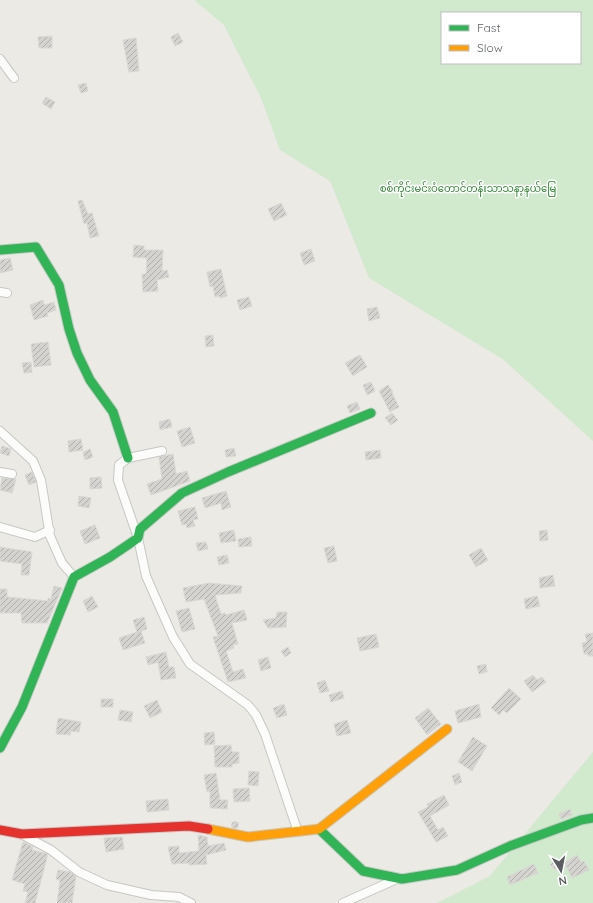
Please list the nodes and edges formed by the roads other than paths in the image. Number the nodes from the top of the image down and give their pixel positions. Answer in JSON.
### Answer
{"nodes":[{"id":1,"x":0,"y":59,"type":"edge"},
{"id":2,"x":14,"y":78,"type":"dead end"},
{"id":3,"x":0,"y":250,"type":"edge"},
{"id":4,"x":371,"y":412,"type":"dead end"},
{"id":5,"x":0,"y":431,"type":"edge"},
{"id":6,"x":162,"y":451,"type":"dead end"},
{"id":7,"x":128,"y":458,"type":"junction"},
{"id":8,"x":0,"y":472,"type":"edge"},
{"id":9,"x":12,"y":474,"type":"dead end"},
{"id":10,"x":0,"y":527,"type":"edge"},
{"id":11,"x":50,"y":530,"type":"junction"},
{"id":12,"x":138,"y":538,"type":"junction"},
{"id":13,"x":74,"y":577,"type":"junction"},
{"id":14,"x":448,"y":729,"type":"dead end"},
{"id":15,"x":0,"y":748,"type":"edge"},
{"id":16,"x":593,"y":818,"type":"edge"},
{"id":17,"x":0,"y":830,"type":"edge"},
{"id":18,"x":319,"y":830,"type":"junction"},
{"id":19,"x":298,"y":832,"type":"junction"},
{"id":20,"x":22,"y":834,"type":"junction"},
{"id":21,"x":399,"y":878,"type":"junction"},
{"id":22,"x":191,"y":903,"type":"edge"},
{"id":23,"x":343,"y":903,"type":"edge"}],
"edges":[{"from":1,"to":2,"type":"street"},
{"from":3,"to":7,"type":"street"},
{"from":4,"to":12,"type":"street"},
{"from":5,"to":11,"type":"street"},
{"from":6,"to":7,"type":"street"},
{"from":7,"to":12,"type":"street"},
{"from":8,"to":9,"type":"street"},
{"from":10,"to":11,"type":"street"},
{"from":11,"to":13,"type":"street"},
{"from":12,"to":13,"type":"street"},
{"from":12,"to":19,"type":"street"},
{"from":13,"to":15,"type":"street"},
{"from":14,"to":18,"type":"street"},
{"from":16,"to":21,"type":"street"},
{"from":17,"to":20,"type":"street"},
{"from":18,"to":19,"type":"street"},
{"from":18,"to":21,"type":"street"},
{"from":19,"to":20,"type":"street"},
{"from":20,"to":22,"type":"street"},
{"from":21,"to":23,"type":"street"}]}
